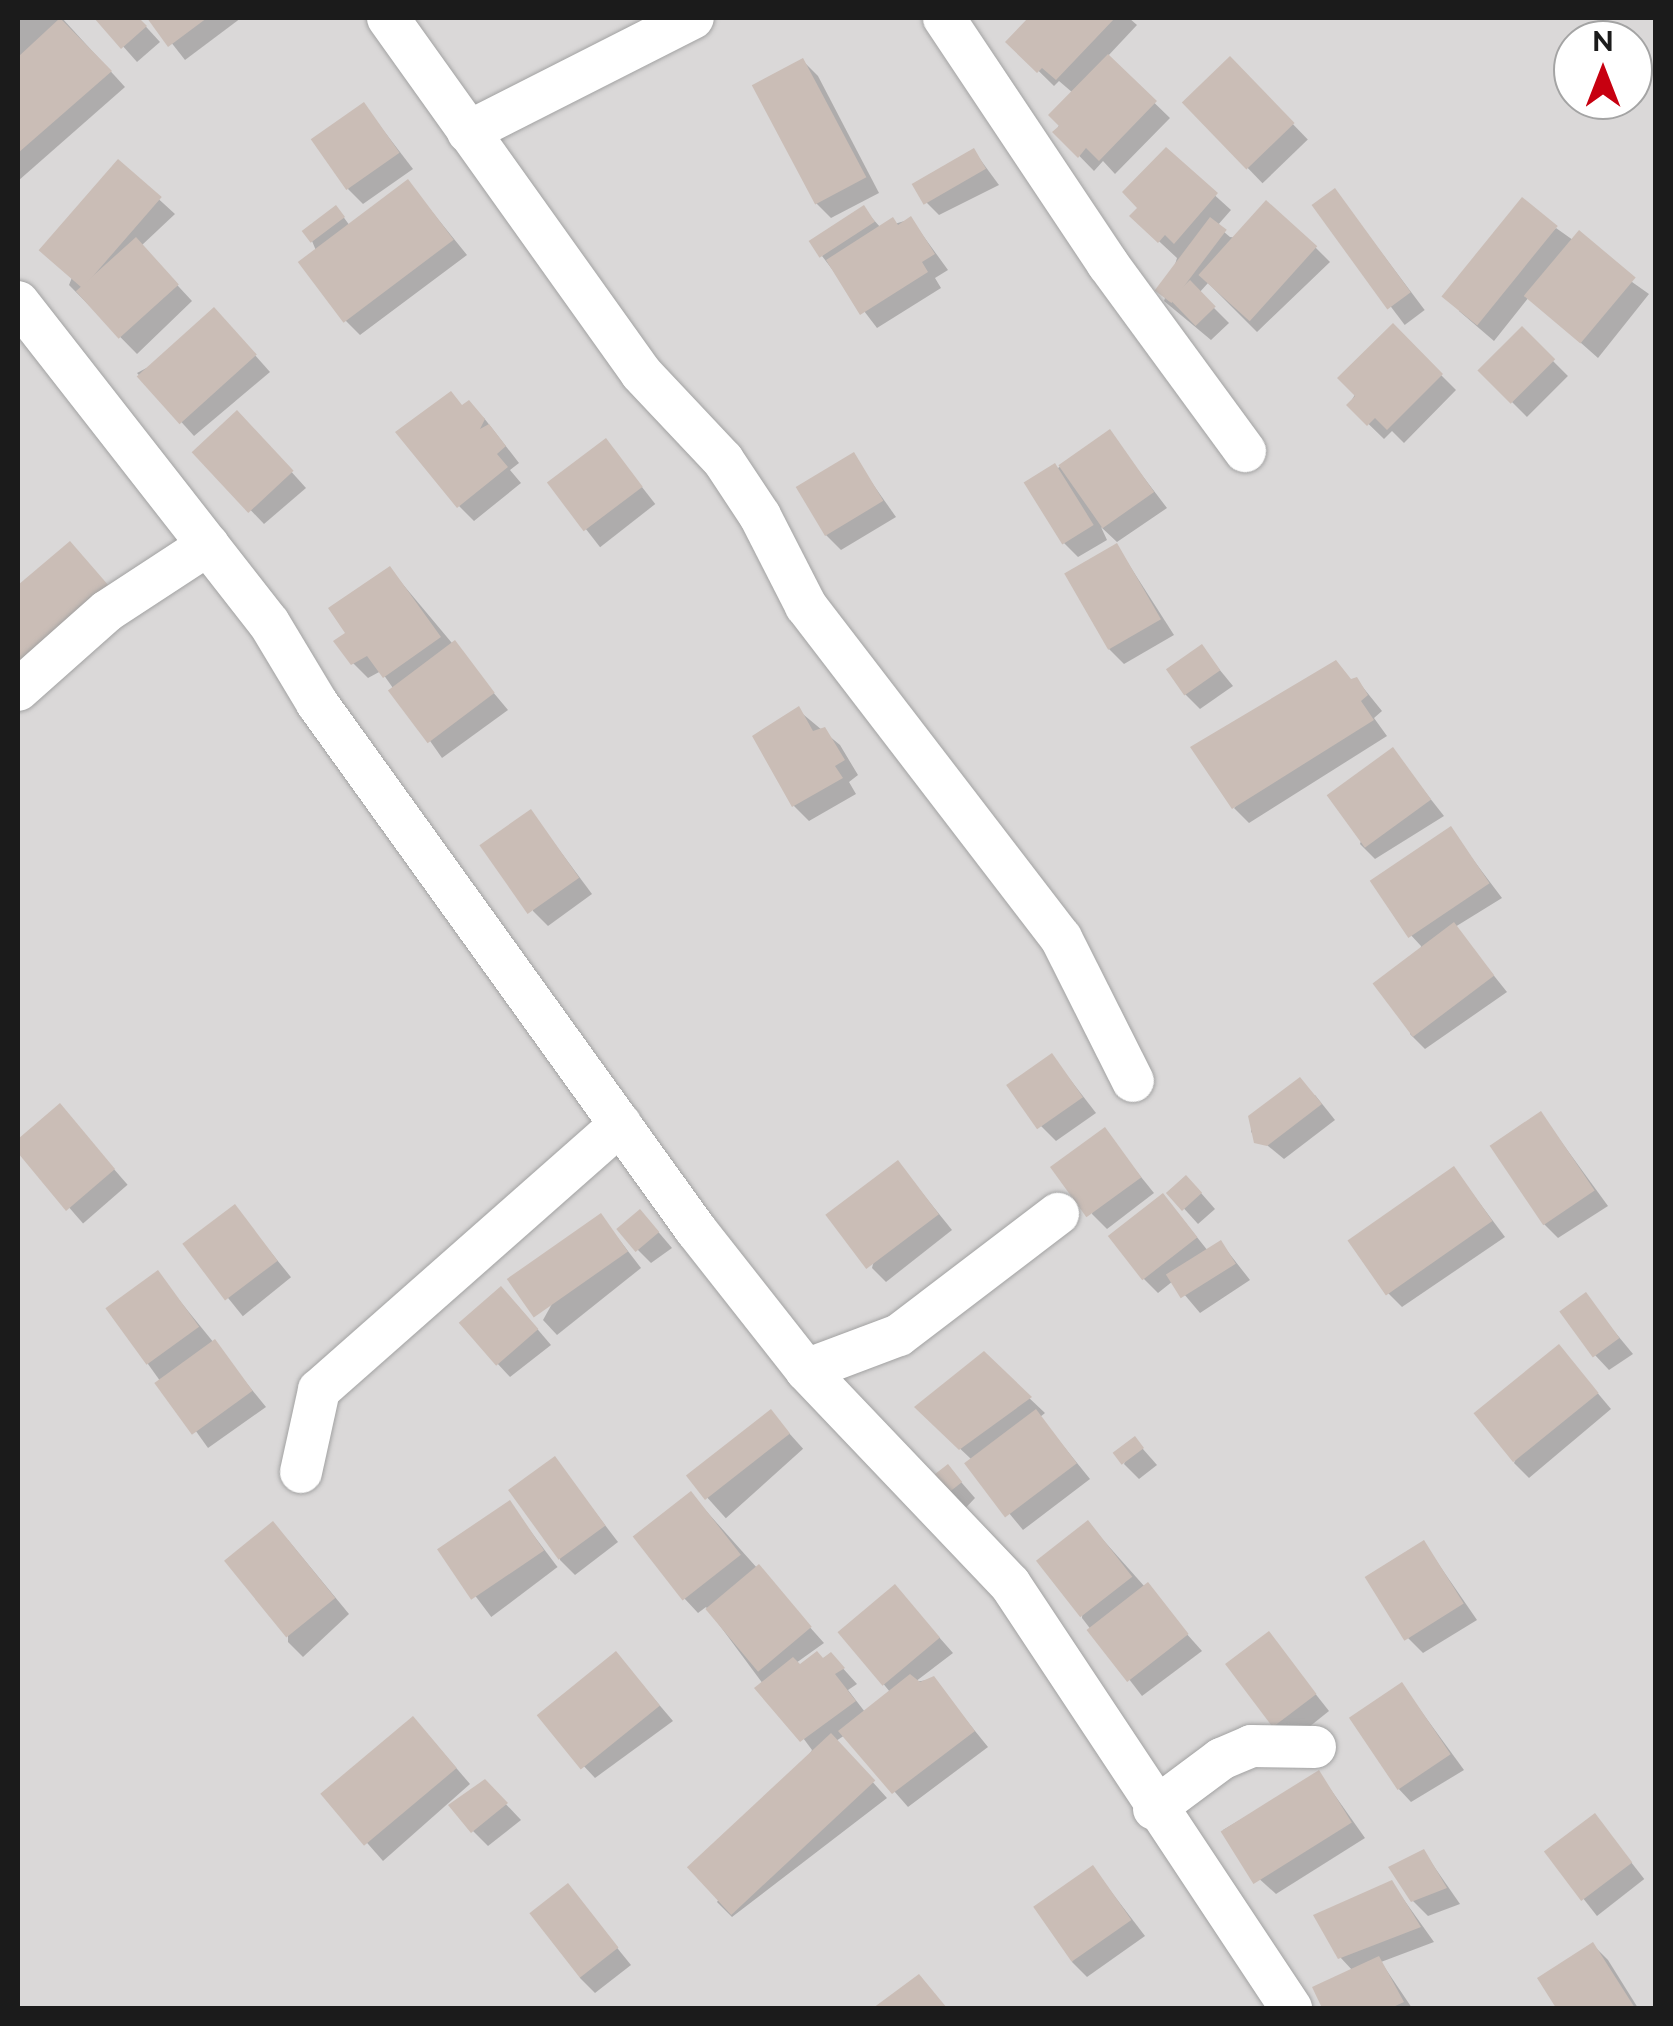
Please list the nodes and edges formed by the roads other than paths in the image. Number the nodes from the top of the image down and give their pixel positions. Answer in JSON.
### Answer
{"nodes":[{"id":1,"x":388,"y":18,"type":"edge"},
{"id":2,"x":693,"y":18,"type":"edge"},
{"id":3,"x":944,"y":18,"type":"edge"},
{"id":4,"x":468,"y":132,"type":"junction"},
{"id":5,"x":18,"y":302,"type":"edge"},
{"id":6,"x":1245,"y":450,"type":"dead end"},
{"id":7,"x":208,"y":545,"type":"junction"},
{"id":8,"x":18,"y":690,"type":"edge"},
{"id":9,"x":1133,"y":1082,"type":"dead end"},
{"id":10,"x":620,"y":1124,"type":"junction"},
{"id":11,"x":1058,"y":1214,"type":"dead end"},
{"id":12,"x":806,"y":1370,"type":"junction"},
{"id":13,"x":301,"y":1472,"type":"dead end"},
{"id":14,"x":1315,"y":1747,"type":"dead end"},
{"id":15,"x":1154,"y":1809,"type":"junction"},
{"id":16,"x":1292,"y":2008,"type":"edge"}],
"edges":[{"from":1,"to":4,"type":"street"},
{"from":2,"to":4,"type":"street"},
{"from":3,"to":6,"type":"street"},
{"from":4,"to":9,"type":"street"},
{"from":5,"to":7,"type":"street"},
{"from":7,"to":8,"type":"street"},
{"from":7,"to":10,"type":"street"},
{"from":10,"to":12,"type":"street"},
{"from":10,"to":13,"type":"street"},
{"from":11,"to":12,"type":"street"},
{"from":12,"to":15,"type":"street"},
{"from":14,"to":15,"type":"street"},
{"from":15,"to":16,"type":"street"}]}
